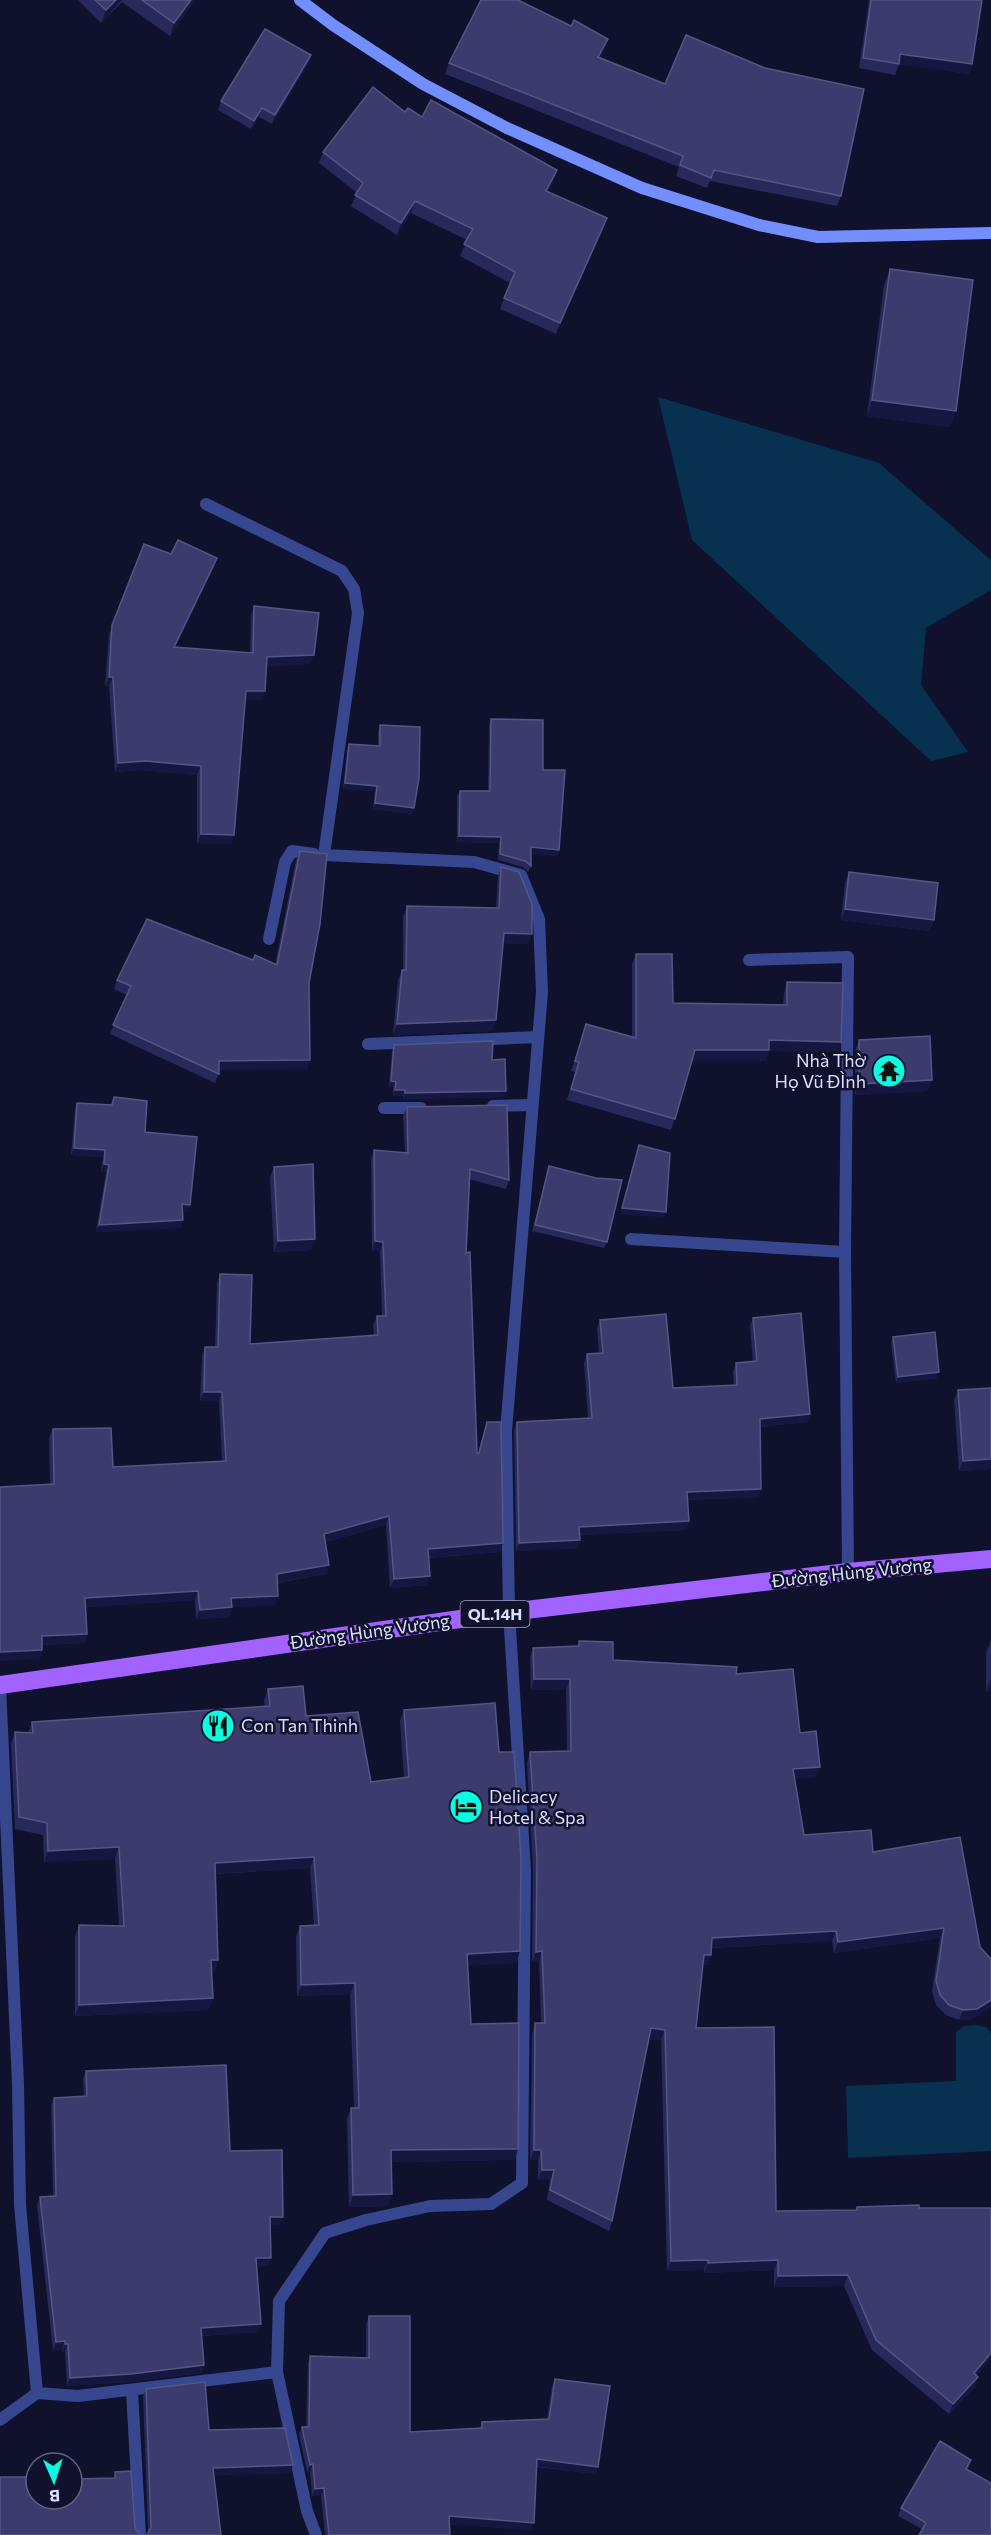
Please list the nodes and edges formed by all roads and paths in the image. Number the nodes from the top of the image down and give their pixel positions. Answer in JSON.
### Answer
{"nodes":[{"id":1,"x":300,"y":0,"type":"edge"},
{"id":2,"x":991,"y":233,"type":"edge"},
{"id":3,"x":206,"y":504,"type":"dead end"},
{"id":4,"x":324,"y":855,"type":"junction"},
{"id":5,"x":269,"y":939,"type":"dead end"},
{"id":6,"x":749,"y":960,"type":"dead end"},
{"id":7,"x":538,"y":1037,"type":"junction"},
{"id":8,"x":368,"y":1044,"type":"dead end"},
{"id":9,"x":532,"y":1105,"type":"junction"},
{"id":10,"x":475,"y":1106,"type":"edge"},
{"id":11,"x":429,"y":1107,"type":"edge"},
{"id":12,"x":384,"y":1108,"type":"dead end"},
{"id":13,"x":631,"y":1239,"type":"dead end"},
{"id":14,"x":845,"y":1252,"type":"junction"},
{"id":15,"x":991,"y":1559,"type":"edge"},
{"id":16,"x":849,"y":1572,"type":"junction"},
{"id":17,"x":509,"y":1612,"type":"junction"},
{"id":18,"x":0,"y":1685,"type":"edge"},
{"id":19,"x":277,"y":2372,"type":"junction"},
{"id":20,"x":132,"y":2391,"type":"junction"},
{"id":21,"x":37,"y":2393,"type":"junction"},
{"id":22,"x":0,"y":2420,"type":"edge"},
{"id":23,"x":140,"y":2535,"type":"edge"},
{"id":24,"x":316,"y":2535,"type":"edge"}],
"edges":[{"from":1,"to":2,"type":"street"},
{"from":3,"to":4,"type":"street"},
{"from":4,"to":5,"type":"street"},
{"from":4,"to":7,"type":"street"},
{"from":6,"to":14,"type":"street"},
{"from":7,"to":8,"type":"street"},
{"from":7,"to":9,"type":"street"},
{"from":9,"to":10,"type":"street"},
{"from":9,"to":17,"type":"street"},
{"from":11,"to":12,"type":"street"},
{"from":13,"to":14,"type":"street"},
{"from":14,"to":16,"type":"street"},
{"from":15,"to":16,"type":"main road","name":"Đường Hùng Vương","number":"QL.14H"},
{"from":16,"to":17,"type":"main road","name":"Đường Hùng Vương","number":"QL.14H"},
{"from":17,"to":18,"type":"main road","name":"Đường Hùng Vương","number":"QL.14H"},
{"from":17,"to":19,"type":"street"},
{"from":18,"to":21,"type":"street"},
{"from":19,"to":20,"type":"street"},
{"from":19,"to":24,"type":"street"},
{"from":20,"to":21,"type":"street"},
{"from":20,"to":23,"type":"street"},
{"from":21,"to":22,"type":"street"}]}
